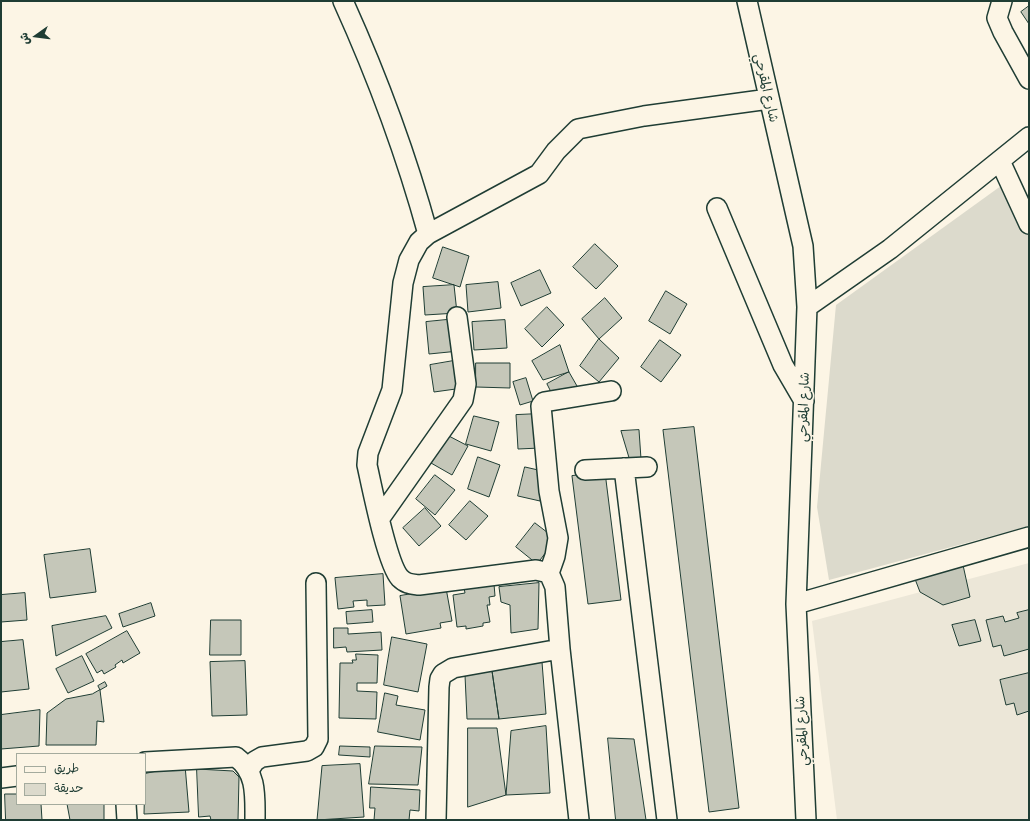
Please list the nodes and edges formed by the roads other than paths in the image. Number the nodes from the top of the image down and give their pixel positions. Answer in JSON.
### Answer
{"nodes":[{"id":1,"x":343,"y":1,"type":"edge"},
{"id":2,"x":747,"y":1,"type":"edge"},
{"id":3,"x":1002,"y":1,"type":"edge"},
{"id":4,"x":1029,"y":79,"type":"edge"},
{"id":5,"x":768,"y":99,"type":"junction"},
{"id":6,"x":1029,"y":137,"type":"edge"},
{"id":7,"x":1000,"y":161,"type":"junction"},
{"id":8,"x":717,"y":208,"type":"dead end"},
{"id":9,"x":1029,"y":224,"type":"edge"},
{"id":10,"x":428,"y":234,"type":"junction"},
{"id":11,"x":807,"y":307,"type":"junction"},
{"id":12,"x":457,"y":317,"type":"dead end"},
{"id":13,"x":611,"y":391,"type":"dead end"},
{"id":14,"x":804,"y":400,"type":"junction"},
{"id":15,"x":647,"y":467,"type":"dead end"},
{"id":16,"x":624,"y":468,"type":"junction"},
{"id":17,"x":585,"y":470,"type":"dead end"},
{"id":18,"x":380,"y":518,"type":"junction"},
{"id":19,"x":1029,"y":537,"type":"edge"},
{"id":20,"x":549,"y":573,"type":"junction"},
{"id":21,"x":316,"y":583,"type":"dead end"},
{"id":22,"x":796,"y":604,"type":"junction"},
{"id":23,"x":560,"y":649,"type":"junction"},
{"id":24,"x":146,"y":762,"type":"edge"},
{"id":25,"x":249,"y":770,"type":"junction"},
{"id":26,"x":16,"y":776,"type":"edge"},
{"id":27,"x":1,"y":778,"type":"edge"},
{"id":28,"x":126,"y":805,"type":"edge"},
{"id":29,"x":127,"y":820,"type":"edge"},
{"id":30,"x":255,"y":820,"type":"edge"},
{"id":31,"x":436,"y":820,"type":"edge"},
{"id":32,"x":579,"y":820,"type":"edge"},
{"id":33,"x":667,"y":820,"type":"edge"},
{"id":34,"x":806,"y":820,"type":"edge"}],
"edges":[{"from":1,"to":10,"type":"street"},
{"from":2,"to":5,"type":"street","name":"شارع المقرحي"},
{"from":3,"to":4,"type":"street"},
{"from":5,"to":10,"type":"street"},
{"from":5,"to":11,"type":"street","name":"شارع المقرحي"},
{"from":6,"to":7,"type":"street"},
{"from":7,"to":9,"type":"street"},
{"from":7,"to":11,"type":"street"},
{"from":8,"to":14,"type":"street"},
{"from":10,"to":18,"type":"street"},
{"from":11,"to":14,"type":"street","name":"شارع المقرحي"},
{"from":12,"to":18,"type":"street"},
{"from":13,"to":20,"type":"street"},
{"from":14,"to":22,"type":"street","name":"شارع المقرحي"},
{"from":15,"to":16,"type":"street"},
{"from":16,"to":17,"type":"street"},
{"from":16,"to":33,"type":"street"},
{"from":18,"to":20,"type":"street"},
{"from":19,"to":22,"type":"street"},
{"from":20,"to":23,"type":"street"},
{"from":21,"to":25,"type":"street"},
{"from":22,"to":34,"type":"street","name":"شارع المقرحي"},
{"from":23,"to":31,"type":"street"},
{"from":23,"to":32,"type":"street"},
{"from":24,"to":25,"type":"street"},
{"from":25,"to":30,"type":"street"},
{"from":26,"to":27,"type":"street"},
{"from":28,"to":29,"type":"street"}]}
